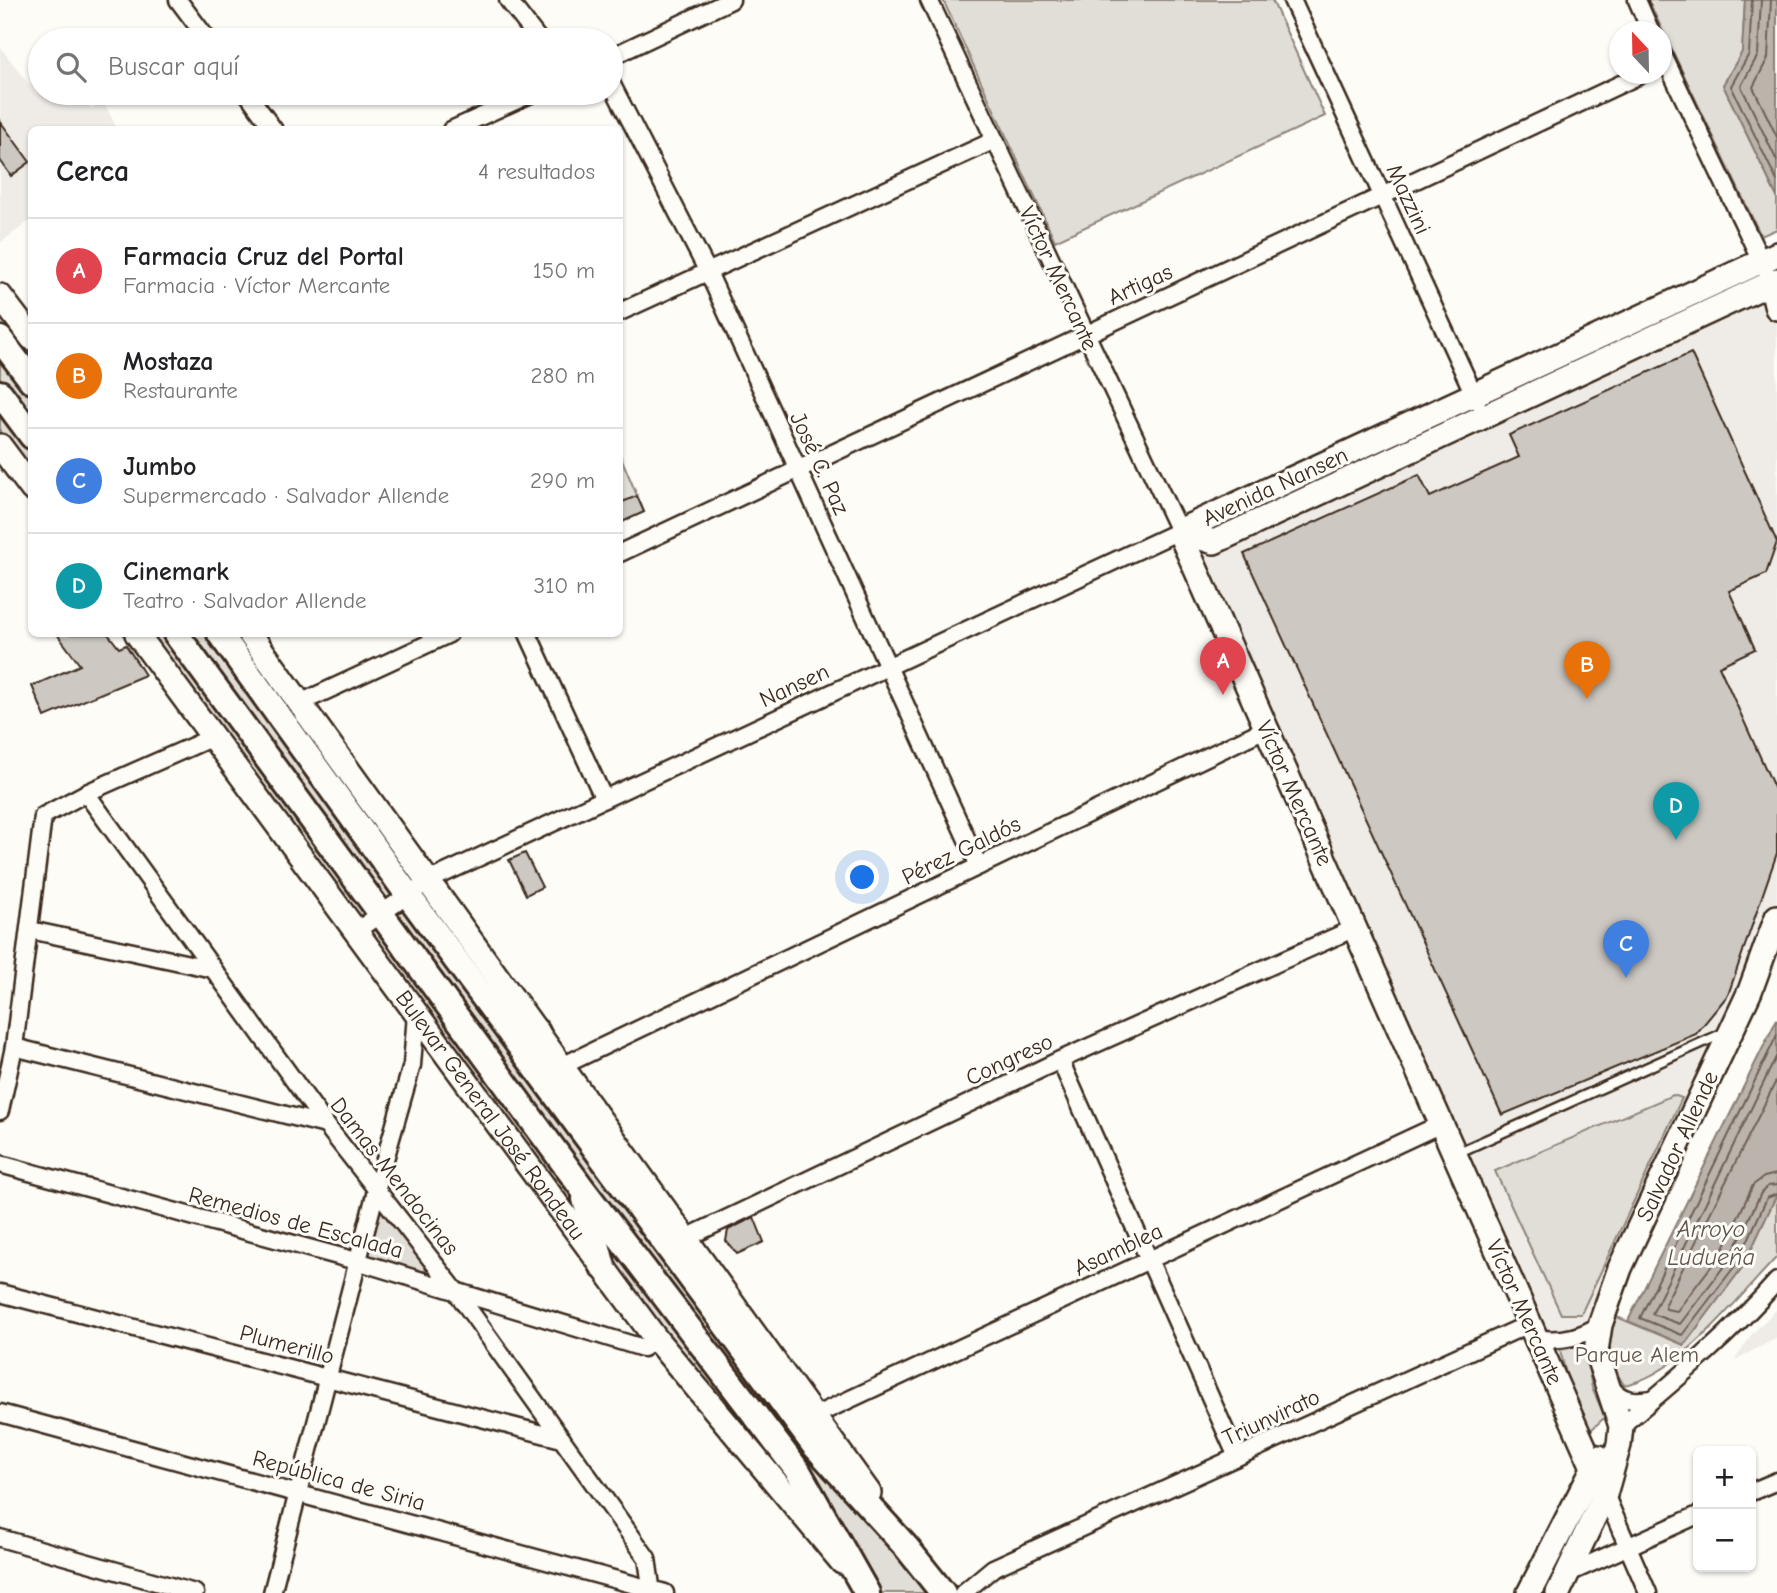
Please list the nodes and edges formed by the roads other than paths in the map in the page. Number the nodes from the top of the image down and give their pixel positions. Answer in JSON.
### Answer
{"nodes":[{"id":1,"x":178,"y":0,"type":"edge"},
{"id":2,"x":508,"y":0,"type":"edge"},
{"id":3,"x":730,"y":0,"type":"edge"},
{"id":4,"x":929,"y":0,"type":"edge"},
{"id":5,"x":1292,"y":0,"type":"edge"},
{"id":6,"x":1637,"y":0,"type":"edge"},
{"id":7,"x":1646,"y":21,"type":"edge"},
{"id":8,"x":199,"y":28,"type":"edge"},
{"id":9,"x":530,"y":28,"type":"edge"},
{"id":10,"x":623,"y":51,"type":"edge"},
{"id":11,"x":1672,"y":77,"type":"edge"},
{"id":12,"x":1621,"y":84,"type":"edge"},
{"id":13,"x":256,"y":105,"type":"edge"},
{"id":14,"x":506,"y":105,"type":"edge"},
{"id":15,"x":622,"y":105,"type":"edge"},
{"id":16,"x":271,"y":126,"type":"edge"},
{"id":17,"x":460,"y":126,"type":"edge"},
{"id":18,"x":995,"y":140,"type":"junction"},
{"id":19,"x":1382,"y":196,"type":"junction"},
{"id":20,"x":1769,"y":257,"type":"edge"},
{"id":21,"x":708,"y":272,"type":"junction"},
{"id":22,"x":1774,"y":281,"type":"edge"},
{"id":23,"x":0,"y":296,"type":"edge"},
{"id":24,"x":1777,"y":308,"type":"edge"},
{"id":25,"x":623,"y":311,"type":"edge"},
{"id":26,"x":28,"y":327,"type":"edge"},
{"id":27,"x":28,"y":328,"type":"edge"},
{"id":28,"x":1086,"y":335,"type":"junction"},
{"id":29,"x":0,"y":338,"type":"edge"},
{"id":30,"x":28,"y":376,"type":"edge"},
{"id":31,"x":0,"y":393,"type":"edge"},
{"id":32,"x":1474,"y":394,"type":"junction"},
{"id":33,"x":1485,"y":416,"type":"junction"},
{"id":34,"x":28,"y":431,"type":"edge"},
{"id":35,"x":0,"y":446,"type":"edge"},
{"id":36,"x":798,"y":470,"type":"junction"},
{"id":37,"x":28,"y":484,"type":"edge"},
{"id":38,"x":1179,"y":531,"type":"junction"},
{"id":39,"x":623,"y":552,"type":"edge"},
{"id":40,"x":139,"y":637,"type":"edge"},
{"id":41,"x":178,"y":637,"type":"edge"},
{"id":42,"x":222,"y":637,"type":"edge"},
{"id":43,"x":232,"y":637,"type":"edge"},
{"id":44,"x":252,"y":637,"type":"edge"},
{"id":45,"x":443,"y":637,"type":"edge"},
{"id":46,"x":529,"y":637,"type":"edge"},
{"id":47,"x":242,"y":663,"type":"junction"},
{"id":48,"x":888,"y":667,"type":"junction"},
{"id":49,"x":300,"y":703,"type":"junction"},
{"id":50,"x":1267,"y":729,"type":"junction"},
{"id":51,"x":213,"y":737,"type":"junction"},
{"id":52,"x":86,"y":793,"type":"junction"},
{"id":53,"x":604,"y":799,"type":"junction"},
{"id":54,"x":979,"y":866,"type":"junction"},
{"id":55,"x":418,"y":888,"type":"junction"},
{"id":56,"x":380,"y":915,"type":"junction"},
{"id":57,"x":1777,"y":917,"type":"edge"},
{"id":58,"x":1355,"y":928,"type":"junction"},
{"id":59,"x":30,"y":930,"type":"junction"},
{"id":60,"x":356,"y":931,"type":"junction"},
{"id":61,"x":213,"y":969,"type":"junction"},
{"id":62,"x":403,"y":994,"type":"junction"},
{"id":63,"x":1732,"y":1029,"type":"junction"},
{"id":64,"x":537,"y":1032,"type":"junction"},
{"id":65,"x":13,"y":1047,"type":"junction"},
{"id":66,"x":1060,"y":1060,"type":"junction"},
{"id":67,"x":562,"y":1066,"type":"junction"},
{"id":68,"x":0,"y":1111,"type":"edge"},
{"id":69,"x":575,"y":1118,"type":"junction"},
{"id":70,"x":1441,"y":1124,"type":"junction"},
{"id":71,"x":326,"y":1125,"type":"junction"},
{"id":72,"x":1455,"y":1154,"type":"junction"},
{"id":73,"x":0,"y":1164,"type":"edge"},
{"id":74,"x":377,"y":1187,"type":"junction"},
{"id":75,"x":582,"y":1188,"type":"junction"},
{"id":76,"x":686,"y":1238,"type":"junction"},
{"id":77,"x":1149,"y":1260,"type":"junction"},
{"id":78,"x":360,"y":1262,"type":"junction"},
{"id":79,"x":603,"y":1267,"type":"junction"},
{"id":80,"x":1777,"y":1281,"type":"edge"},
{"id":81,"x":455,"y":1290,"type":"junction"},
{"id":82,"x":0,"y":1293,"type":"edge"},
{"id":83,"x":1530,"y":1324,"type":"junction"},
{"id":84,"x":1600,"y":1325,"type":"junction"},
{"id":85,"x":656,"y":1339,"type":"junction"},
{"id":86,"x":328,"y":1378,"type":"junction"},
{"id":87,"x":1603,"y":1378,"type":"junction"},
{"id":88,"x":1654,"y":1398,"type":"junction"},
{"id":89,"x":0,"y":1413,"type":"edge"},
{"id":90,"x":814,"y":1416,"type":"junction"},
{"id":91,"x":1620,"y":1435,"type":"junction"},
{"id":92,"x":562,"y":1439,"type":"junction"},
{"id":93,"x":1237,"y":1458,"type":"junction"},
{"id":94,"x":1594,"y":1465,"type":"junction"},
{"id":95,"x":1777,"y":1480,"type":"edge"},
{"id":96,"x":1756,"y":1490,"type":"edge"},
{"id":97,"x":298,"y":1493,"type":"junction"},
{"id":98,"x":1605,"y":1494,"type":"junction"},
{"id":99,"x":1693,"y":1517,"type":"edge"},
{"id":100,"x":0,"y":1538,"type":"edge"},
{"id":101,"x":1627,"y":1546,"type":"junction"},
{"id":102,"x":907,"y":1548,"type":"junction"},
{"id":103,"x":1562,"y":1583,"type":"edge"},
{"id":104,"x":864,"y":1588,"type":"edge"},
{"id":105,"x":656,"y":1592,"type":"edge"},
{"id":106,"x":195,"y":1593,"type":"edge"},
{"id":107,"x":272,"y":1593,"type":"edge"},
{"id":108,"x":943,"y":1593,"type":"edge"},
{"id":109,"x":963,"y":1593,"type":"edge"},
{"id":110,"x":1529,"y":1593,"type":"edge"},
{"id":111,"x":1648,"y":1593,"type":"edge"}],
"edges":[{"from":1,"to":8,"type":"street"},
{"from":2,"to":9,"type":"street"},
{"from":3,"to":10,"type":"street"},
{"from":4,"to":18,"type":"street","name":"Víctor Mercante"},
{"from":5,"to":19,"type":"street","name":"Mazzini"},
{"from":6,"to":7,"type":"street"},
{"from":11,"to":20,"type":"street"},
{"from":12,"to":19,"type":"street","name":"Artigas"},
{"from":13,"to":16,"type":"street"},
{"from":14,"to":17,"type":"street"},
{"from":15,"to":21,"type":"street","name":"José C. Paz"},
{"from":18,"to":21,"type":"street"},
{"from":18,"to":28,"type":"street","name":"Víctor Mercante"},
{"from":19,"to":28,"type":"street","name":"Artigas"},
{"from":19,"to":32,"type":"street","name":"Mazzini"},
{"from":20,"to":22,"type":"street"},
{"from":20,"to":32,"type":"street","name":"Avenida Nansen"},
{"from":21,"to":25,"type":"street"},
{"from":21,"to":36,"type":"street","name":"José C. Paz"},
{"from":22,"to":24,"type":"street"},
{"from":22,"to":33,"type":"street","name":"Avenida Nansen"},
{"from":23,"to":26,"type":"street"},
{"from":27,"to":29,"type":"street"},
{"from":28,"to":36,"type":"street","name":"Artigas"},
{"from":28,"to":38,"type":"street","name":"Víctor Mercante"},
{"from":29,"to":30,"type":"main road"},
{"from":31,"to":34,"type":"main road"},
{"from":32,"to":33,"type":"street","name":"Mazzini"},
{"from":32,"to":38,"type":"street","name":"Avenida Nansen"},
{"from":33,"to":38,"type":"street","name":"Avenida Nansen"},
{"from":35,"to":37,"type":"street"},
{"from":36,"to":39,"type":"street","name":"Artigas"},
{"from":36,"to":48,"type":"street","name":"José C. Paz"},
{"from":38,"to":48,"type":"street","name":"Nansen"},
{"from":38,"to":50,"type":"street","name":"Víctor Mercante"},
{"from":40,"to":51,"type":"street","name":"Bulevar General José Rondeau"},
{"from":41,"to":56,"type":"main road","name":"Bulevar General José Rondeau"},
{"from":42,"to":47,"type":"main road"},
{"from":43,"to":47,"type":"main road"},
{"from":44,"to":49,"type":"street"},
{"from":45,"to":49,"type":"street"},
{"from":46,"to":53,"type":"street"},
{"from":47,"to":55,"type":"main road"},
{"from":48,"to":53,"type":"street","name":"Nansen"},
{"from":48,"to":54,"type":"street","name":"José C. Paz"},
{"from":49,"to":55,"type":"street"},
{"from":50,"to":54,"type":"street","name":"Pérez Galdós"},
{"from":50,"to":58,"type":"street","name":"Víctor Mercante"},
{"from":51,"to":52,"type":"street"},
{"from":51,"to":60,"type":"street","name":"Bulevar General José Rondeau"},
{"from":52,"to":59,"type":"street"},
{"from":52,"to":61,"type":"street","name":"Damas Mendocinas"},
{"from":53,"to":55,"type":"street","name":"Nansen"},
{"from":54,"to":67,"type":"street","name":"Pérez Galdós"},
{"from":55,"to":56,"type":"street"},
{"from":55,"to":64,"type":"street"},
{"from":55,"to":69,"type":"main road"},
{"from":56,"to":60,"type":"street"},
{"from":56,"to":75,"type":"main road","name":"Bulevar General José Rondeau"},
{"from":57,"to":63,"type":"street","name":"Salvador Allende"},
{"from":58,"to":66,"type":"street","name":"Congreso"},
{"from":58,"to":70,"type":"street","name":"Víctor Mercante"},
{"from":59,"to":61,"type":"street"},
{"from":59,"to":65,"type":"street"},
{"from":60,"to":62,"type":"street","name":"Bulevar General José Rondeau"},
{"from":61,"to":71,"type":"street","name":"Damas Mendocinas"},
{"from":62,"to":74,"type":"street"},
{"from":62,"to":79,"type":"street","name":"Bulevar General José Rondeau"},
{"from":63,"to":72,"type":"lane"},
{"from":63,"to":84,"type":"street","name":"Salvador Allende"},
{"from":64,"to":67,"type":"street"},
{"from":64,"to":69,"type":"main road"},
{"from":65,"to":68,"type":"street"},
{"from":65,"to":71,"type":"street"},
{"from":66,"to":76,"type":"street","name":"Congreso"},
{"from":66,"to":77,"type":"street"},
{"from":67,"to":76,"type":"street"},
{"from":69,"to":102,"type":"main road"},
{"from":70,"to":72,"type":"street","name":"Víctor Mercante"},
{"from":70,"to":77,"type":"street","name":"Asamblea"},
{"from":71,"to":74,"type":"street","name":"Damas Mendocinas"},
{"from":72,"to":83,"type":"street","name":"Víctor Mercante"},
{"from":73,"to":78,"type":"street","name":"Remedios de Escalada"},
{"from":74,"to":78,"type":"street"},
{"from":74,"to":81,"type":"street","name":"Damas Mendocinas"},
{"from":75,"to":79,"type":"main road"},
{"from":75,"to":104,"type":"main road","name":"Bulevar General José Rondeau"},
{"from":76,"to":90,"type":"street"},
{"from":77,"to":90,"type":"street","name":"Asamblea"},
{"from":77,"to":93,"type":"street"},
{"from":78,"to":81,"type":"street","name":"Remedios de Escalada"},
{"from":78,"to":86,"type":"street"},
{"from":79,"to":85,"type":"street","name":"Bulevar General José Rondeau"},
{"from":80,"to":88,"type":"street"},
{"from":81,"to":85,"type":"street","name":"Remedios de Escalada"},
{"from":81,"to":92,"type":"street","name":"Damas Mendocinas"},
{"from":82,"to":86,"type":"street","name":"Plumerillo"},
{"from":83,"to":84,"type":"street"},
{"from":83,"to":93,"type":"street","name":"Triunvirato"},
{"from":83,"to":94,"type":"street","name":"Víctor Mercante"},
{"from":84,"to":87,"type":"street","name":"Salvador Allende"},
{"from":85,"to":104,"type":"street","name":"Bulevar General José Rondeau"},
{"from":86,"to":92,"type":"street","name":"Plumerillo"},
{"from":86,"to":97,"type":"street"},
{"from":87,"to":88,"type":"street"},
{"from":87,"to":91,"type":"street","name":"Salvador Allende"},
{"from":88,"to":91,"type":"street"},
{"from":89,"to":97,"type":"street","name":"República de Siria"},
{"from":90,"to":102,"type":"street"},
{"from":91,"to":94,"type":"street"},
{"from":91,"to":98,"type":"street"},
{"from":92,"to":105,"type":"street","name":"Damas Mendocinas"},
{"from":93,"to":109,"type":"street","name":"Triunvirato"},
{"from":94,"to":98,"type":"street","name":"Víctor Mercante"},
{"from":94,"to":110,"type":"street"},
{"from":95,"to":96,"type":"street"},
{"from":97,"to":105,"type":"street","name":"República de Siria"},
{"from":97,"to":107,"type":"street"},
{"from":98,"to":101,"type":"street","name":"Víctor Mercante"},
{"from":98,"to":103,"type":"street"},
{"from":99,"to":101,"type":"street"},
{"from":100,"to":106,"type":"street"},
{"from":101,"to":103,"type":"street"},
{"from":101,"to":111,"type":"street","name":"Víctor Mercante"},
{"from":102,"to":108,"type":"main road"}]}
